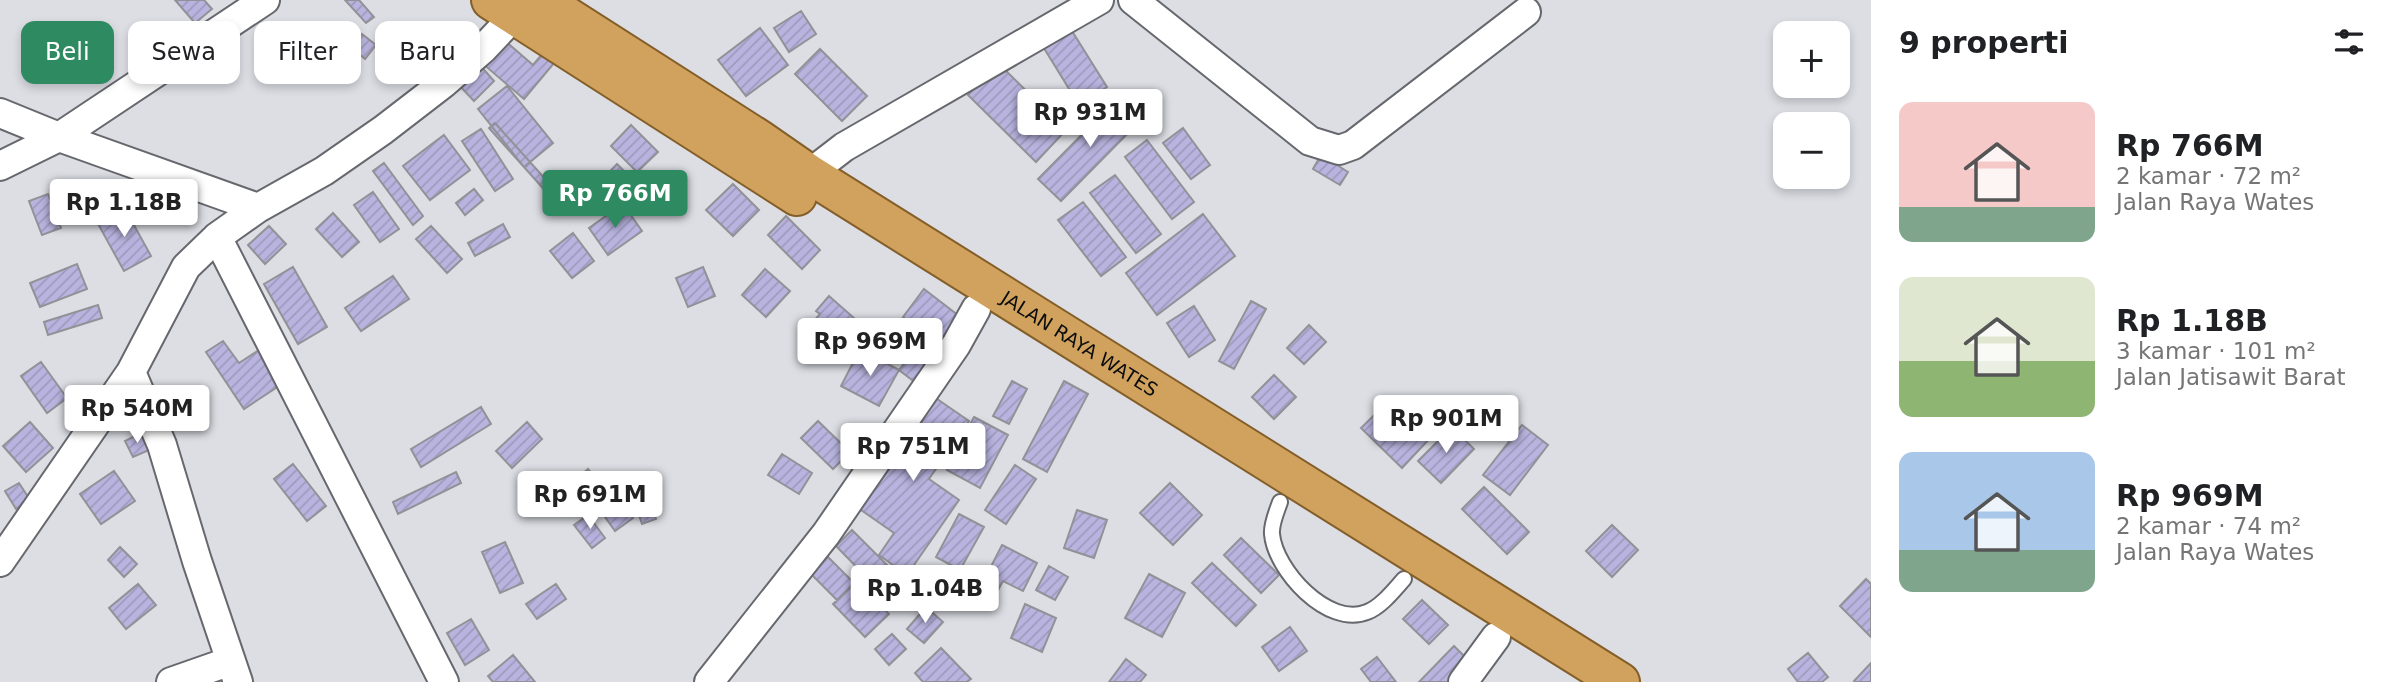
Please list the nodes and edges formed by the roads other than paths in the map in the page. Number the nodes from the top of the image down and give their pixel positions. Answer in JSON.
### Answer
{"nodes":[{"id":1,"x":265,"y":0,"type":"edge"},
{"id":2,"x":1099,"y":0,"type":"edge"},
{"id":3,"x":1133,"y":0,"type":"edge"},
{"id":4,"x":517,"y":4,"type":"edge"},
{"id":5,"x":1526,"y":12,"type":"dead end"},
{"id":6,"x":0,"y":113,"type":"edge"},
{"id":7,"x":59,"y":136,"type":"junction"},
{"id":8,"x":0,"y":166,"type":"edge"},
{"id":9,"x":808,"y":174,"type":"junction"},
{"id":10,"x":258,"y":208,"type":"junction"},
{"id":11,"x":217,"y":237,"type":"junction"},
{"id":12,"x":976,"y":309,"type":"junction"},
{"id":13,"x":131,"y":372,"type":"junction"},
{"id":14,"x":1280,"y":502,"type":"junction"},
{"id":15,"x":0,"y":562,"type":"edge"},
{"id":16,"x":1404,"y":579,"type":"junction"},
{"id":17,"x":1496,"y":637,"type":"junction"},
{"id":18,"x":234,"y":671,"type":"edge"},
{"id":19,"x":171,"y":682,"type":"edge"},
{"id":20,"x":443,"y":682,"type":"edge"},
{"id":21,"x":709,"y":682,"type":"edge"},
{"id":22,"x":1463,"y":682,"type":"edge"},
{"id":23,"x":1569,"y":682,"type":"edge"},
{"id":24,"x":1620,"y":682,"type":"edge"}],
"edges":[{"from":1,"to":7,"type":"street"},
{"from":2,"to":9,"type":"street"},
{"from":3,"to":5,"type":"street"},
{"from":4,"to":9,"type":"highway","name":"JALAN RAYA WATES"},
{"from":4,"to":10,"type":"street"},
{"from":4,"to":12,"type":"highway","name":"JALAN RAYA WATES"},
{"from":6,"to":7,"type":"street"},
{"from":7,"to":8,"type":"street"},
{"from":7,"to":10,"type":"street"},
{"from":9,"to":24,"type":"highway","name":"JALAN RAYA WATES"},
{"from":10,"to":11,"type":"street"},
{"from":11,"to":13,"type":"street"},
{"from":11,"to":20,"type":"street"},
{"from":12,"to":14,"type":"highway","name":"JALAN RAYA WATES"},
{"from":12,"to":21,"type":"street"},
{"from":13,"to":15,"type":"street"},
{"from":13,"to":18,"type":"street"},
{"from":14,"to":16,"type":"highway","name":"JALAN RAYA WATES"},
{"from":14,"to":16,"type":"lane"},
{"from":16,"to":17,"type":"highway","name":"JALAN RAYA WATES"},
{"from":17,"to":22,"type":"street"},
{"from":17,"to":23,"type":"highway","name":"JALAN RAYA WATES"},
{"from":18,"to":19,"type":"street"}]}
